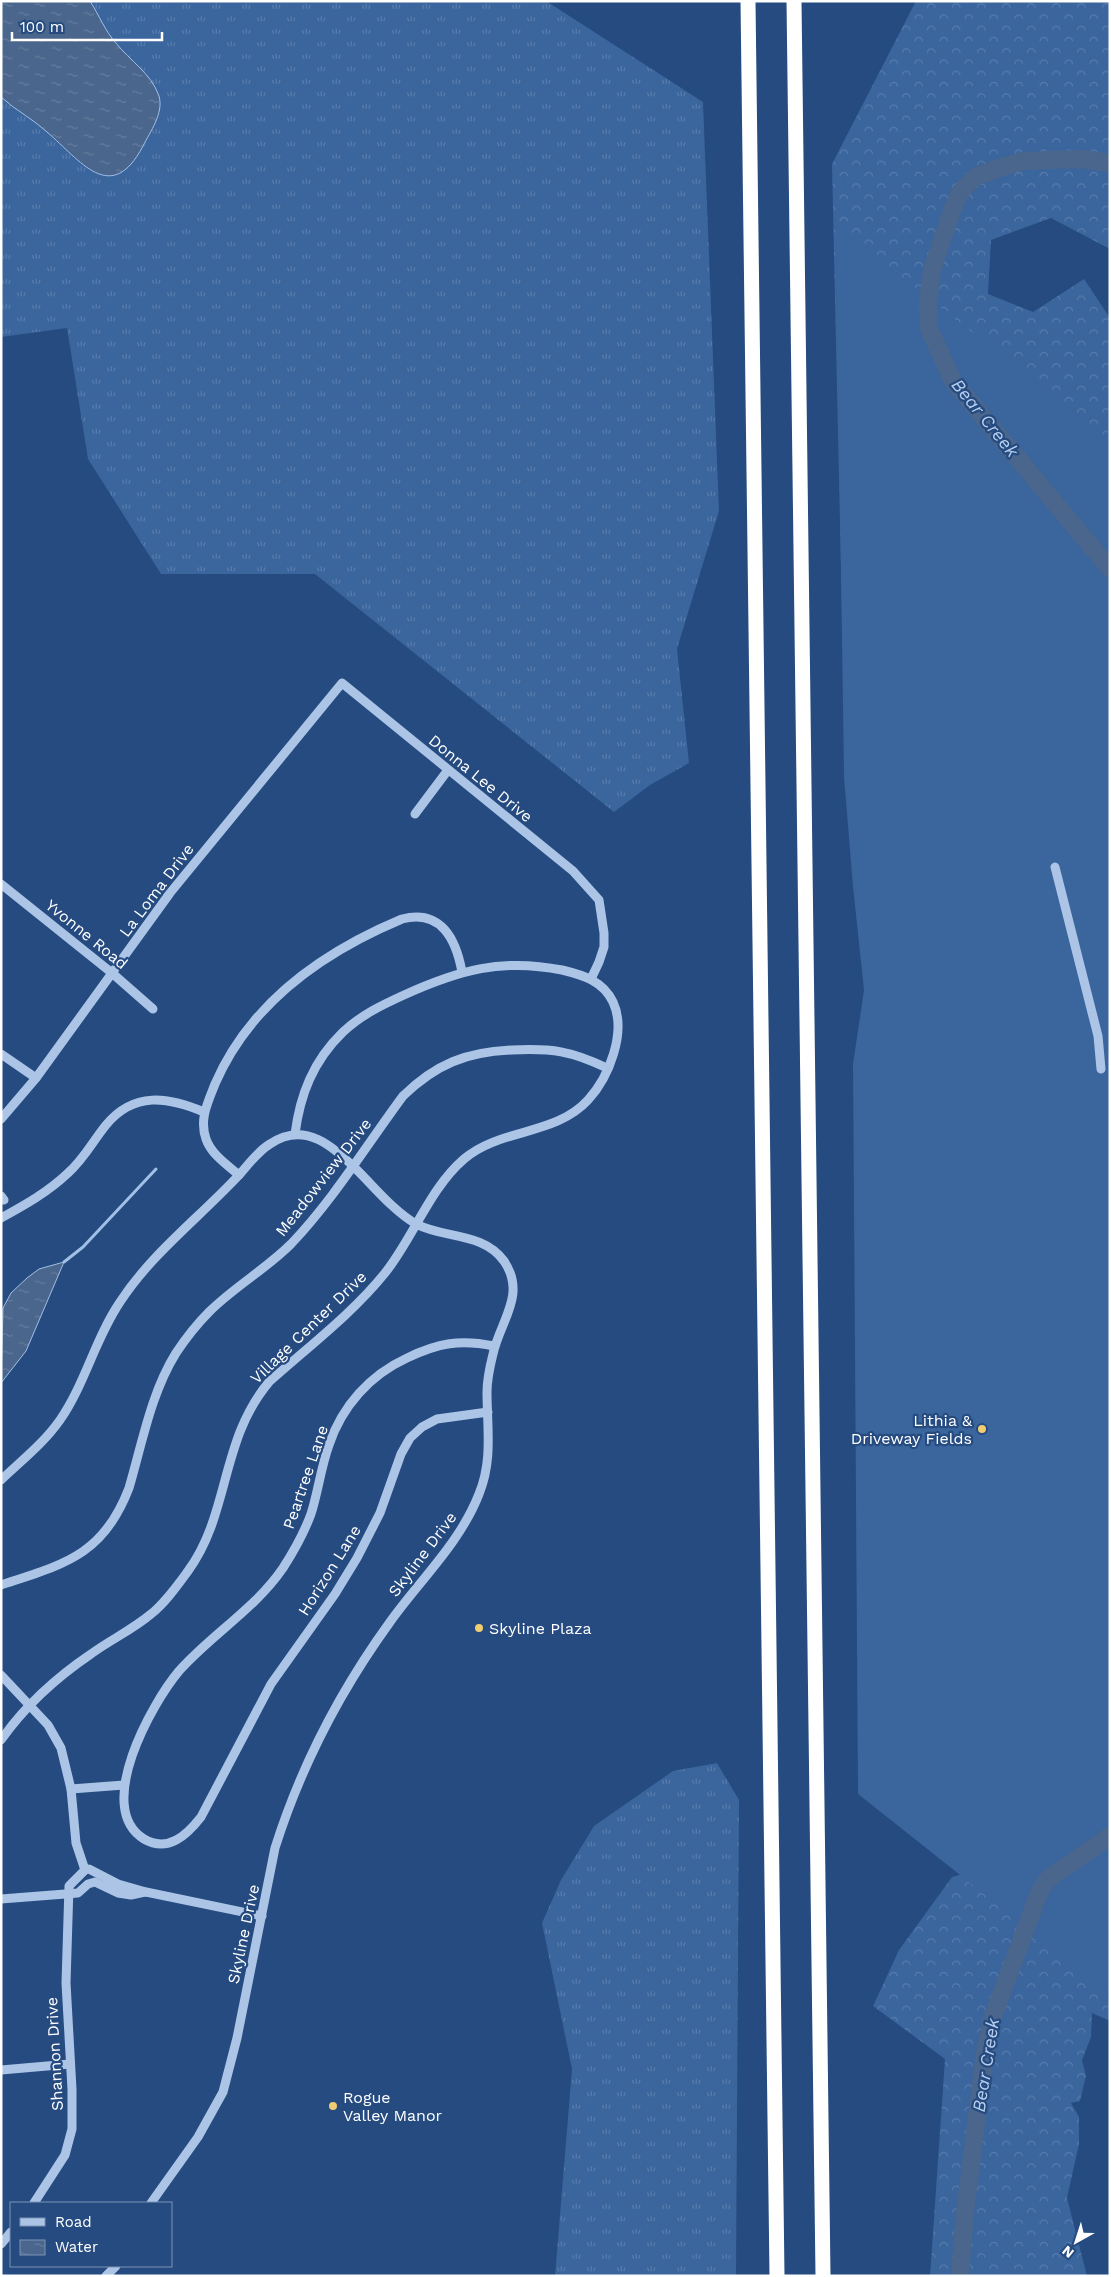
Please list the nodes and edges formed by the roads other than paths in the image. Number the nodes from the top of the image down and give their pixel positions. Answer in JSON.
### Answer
{"nodes":[{"id":1,"x":748,"y":1,"type":"edge"},
{"id":2,"x":794,"y":1,"type":"edge"},
{"id":3,"x":342,"y":683,"type":"joint"},
{"id":4,"x":448,"y":770,"type":"junction"},
{"id":5,"x":415,"y":814,"type":"dead end"},
{"id":6,"x":1055,"y":868,"type":"dead end"},
{"id":7,"x":1,"y":884,"type":"edge"},
{"id":8,"x":462,"y":972,"type":"junction"},
{"id":9,"x":112,"y":973,"type":"junction"},
{"id":10,"x":591,"y":979,"type":"junction"},
{"id":11,"x":153,"y":1009,"type":"dead end"},
{"id":12,"x":1,"y":1054,"type":"edge"},
{"id":13,"x":607,"y":1068,"type":"junction"},
{"id":14,"x":1101,"y":1069,"type":"dead end"},
{"id":15,"x":36,"y":1078,"type":"junction"},
{"id":16,"x":204,"y":1112,"type":"junction"},
{"id":17,"x":1,"y":1119,"type":"edge"},
{"id":18,"x":295,"y":1134,"type":"junction"},
{"id":19,"x":353,"y":1165,"type":"junction"},
{"id":20,"x":239,"y":1175,"type":"junction"},
{"id":21,"x":1,"y":1218,"type":"edge"},
{"id":22,"x":418,"y":1224,"type":"junction"},
{"id":23,"x":494,"y":1346,"type":"junction"},
{"id":24,"x":488,"y":1412,"type":"junction"},
{"id":25,"x":1,"y":1480,"type":"edge"},
{"id":26,"x":1,"y":1585,"type":"edge"},
{"id":27,"x":1,"y":1675,"type":"edge"},
{"id":28,"x":29,"y":1706,"type":"junction"},
{"id":29,"x":1,"y":1740,"type":"edge"},
{"id":30,"x":124,"y":1785,"type":"junction"},
{"id":31,"x":218,"y":1786,"type":"joint"},
{"id":32,"x":71,"y":1789,"type":"junction"},
{"id":33,"x":85,"y":1870,"type":"junction"},
{"id":34,"x":146,"y":1892,"type":"junction"},
{"id":35,"x":69,"y":1894,"type":"junction"},
{"id":36,"x":1,"y":1899,"type":"edge"},
{"id":37,"x":262,"y":1916,"type":"junction"},
{"id":38,"x":70,"y":2064,"type":"junction"},
{"id":39,"x":1,"y":2070,"type":"edge"},
{"id":40,"x":35,"y":2202,"type":"edge"},
{"id":41,"x":152,"y":2202,"type":"edge"},
{"id":42,"x":10,"y":2233,"type":"edge"},
{"id":43,"x":1,"y":2244,"type":"edge"},
{"id":44,"x":115,"y":2267,"type":"edge"},
{"id":45,"x":106,"y":2276,"type":"edge"},
{"id":46,"x":777,"y":2276,"type":"edge"},
{"id":47,"x":823,"y":2276,"type":"edge"}],
"edges":[{"from":1,"to":46,"type":"highway"},
{"from":2,"to":47,"type":"highway"},
{"from":3,"to":4,"type":"street","name":"Donna Lee Drive"},
{"from":3,"to":9,"type":"street","name":"La Loma Drive"},
{"from":4,"to":5,"type":"street"},
{"from":4,"to":10,"type":"street","name":"Donna Lee Drive"},
{"from":6,"to":14,"type":"street"},
{"from":7,"to":9,"type":"street","name":"Yvonne Road"},
{"from":8,"to":10,"type":"street"},
{"from":8,"to":16,"type":"street"},
{"from":8,"to":18,"type":"street"},
{"from":9,"to":11,"type":"street","name":"Yvonne Road"},
{"from":9,"to":15,"type":"street","name":"La Loma Drive"},
{"from":10,"to":13,"type":"street","name":"Village Center Drive"},
{"from":12,"to":15,"type":"street"},
{"from":13,"to":19,"type":"street","name":"Meadowview Drive"},
{"from":13,"to":22,"type":"street","name":"Village Center Drive"},
{"from":15,"to":17,"type":"street","name":"La Loma Drive"},
{"from":16,"to":20,"type":"street"},
{"from":16,"to":21,"type":"street"},
{"from":18,"to":19,"type":"street","name":"Skyline Drive"},
{"from":18,"to":20,"type":"street"},
{"from":19,"to":22,"type":"street","name":"Skyline Drive"},
{"from":19,"to":26,"type":"street","name":"Meadowview Drive"},
{"from":20,"to":25,"type":"street"},
{"from":22,"to":23,"type":"street","name":"Skyline Drive"},
{"from":22,"to":28,"type":"street","name":"Village Center Drive"},
{"from":23,"to":24,"type":"street","name":"Skyline Drive"},
{"from":23,"to":30,"type":"street","name":"Peartree Lane"},
{"from":24,"to":31,"type":"street","name":"Horizon Lane"},
{"from":24,"to":37,"type":"street","name":"Skyline Drive"},
{"from":27,"to":28,"type":"street"},
{"from":28,"to":29,"type":"street","name":"Village Center Drive"},
{"from":28,"to":32,"type":"street"},
{"from":30,"to":31,"type":"street","name":"Peartree Lane"},
{"from":30,"to":32,"type":"street"},
{"from":32,"to":33,"type":"street"},
{"from":33,"to":34,"type":"street"},
{"from":33,"to":35,"type":"street"},
{"from":34,"to":35,"type":"street"},
{"from":34,"to":37,"type":"street"},
{"from":35,"to":36,"type":"street"},
{"from":35,"to":38,"type":"street","name":"Shannon Drive"},
{"from":37,"to":41,"type":"street","name":"Skyline Drive"},
{"from":38,"to":39,"type":"street"},
{"from":38,"to":40,"type":"street","name":"Shannon Drive"},
{"from":42,"to":43,"type":"street"},
{"from":44,"to":45,"type":"street"}]}
